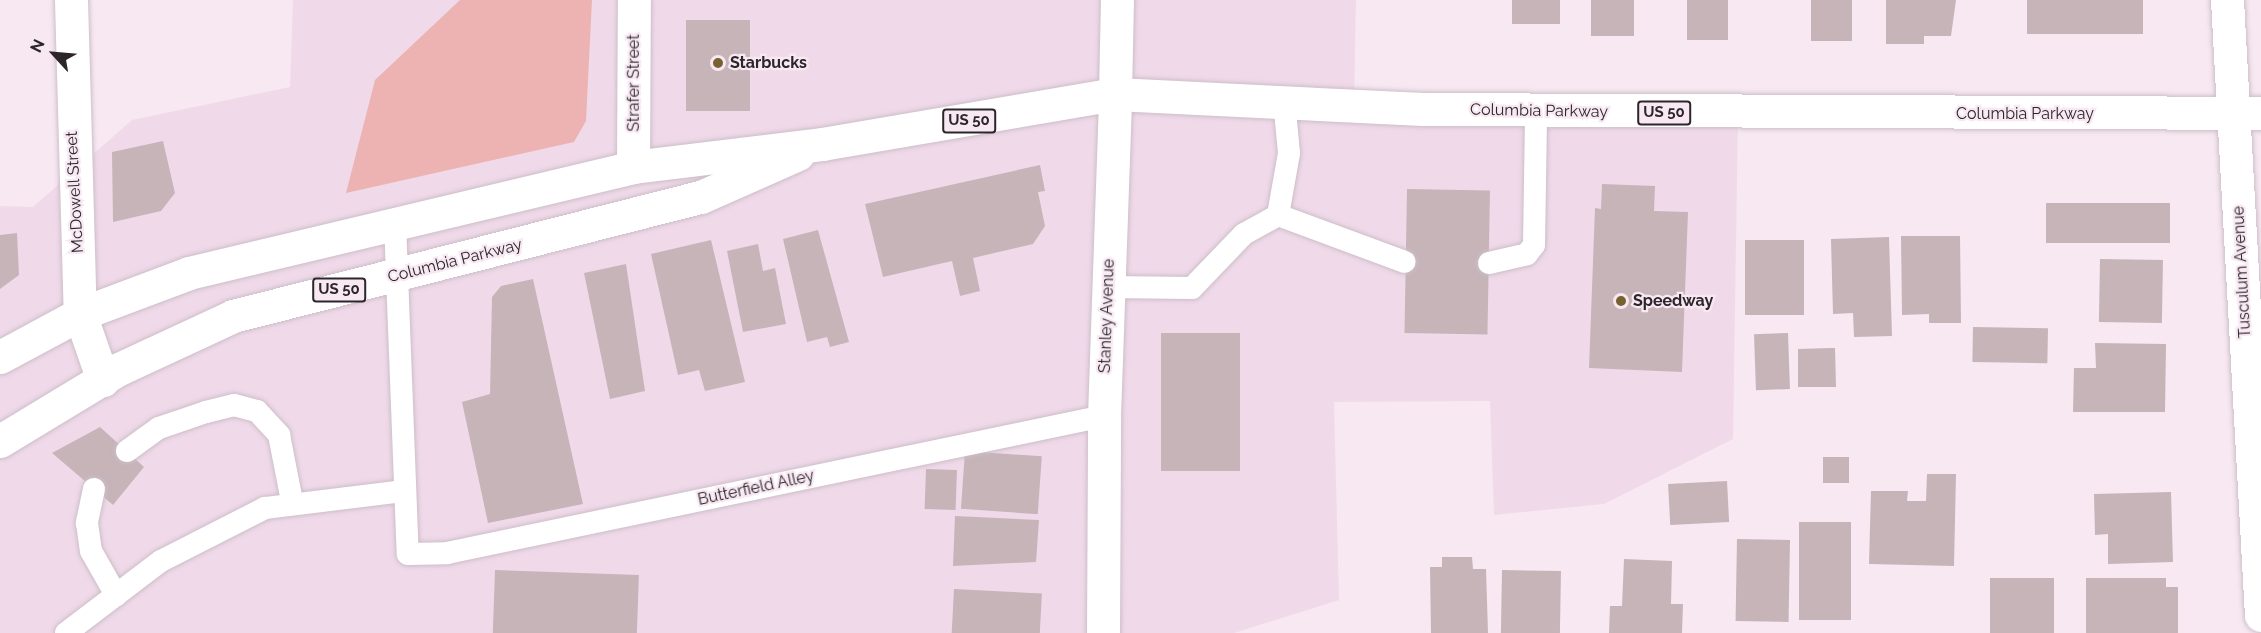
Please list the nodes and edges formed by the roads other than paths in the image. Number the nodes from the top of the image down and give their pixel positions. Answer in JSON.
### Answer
{"nodes":[{"id":1,"x":71,"y":0,"type":"edge"},
{"id":2,"x":634,"y":0,"type":"edge"},
{"id":3,"x":1117,"y":0,"type":"edge"},
{"id":4,"x":2227,"y":0,"type":"edge"},
{"id":5,"x":1115,"y":94,"type":"junction"},
{"id":6,"x":1284,"y":100,"type":"junction"},
{"id":7,"x":1536,"y":111,"type":"junction"},
{"id":8,"x":2247,"y":113,"type":"edge"},
{"id":9,"x":822,"y":144,"type":"junction"},
{"id":10,"x":633,"y":167,"type":"junction"},
{"id":11,"x":1278,"y":215,"type":"junction"},
{"id":12,"x":395,"y":223,"type":"junction"},
{"id":13,"x":1405,"y":262,"type":"dead end"},
{"id":14,"x":1489,"y":263,"type":"dead end"},
{"id":15,"x":398,"y":276,"type":"junction"},
{"id":16,"x":1108,"y":287,"type":"junction"},
{"id":17,"x":80,"y":314,"type":"junction"},
{"id":18,"x":0,"y":357,"type":"edge"},
{"id":19,"x":103,"y":380,"type":"junction"},
{"id":20,"x":1104,"y":416,"type":"junction"},
{"id":21,"x":0,"y":441,"type":"edge"},
{"id":22,"x":127,"y":451,"type":"dead end"},
{"id":23,"x":94,"y":489,"type":"dead end"},
{"id":24,"x":404,"y":491,"type":"junction"},
{"id":25,"x":292,"y":501,"type":"junction"},
{"id":26,"x":116,"y":595,"type":"junction"},
{"id":27,"x":2261,"y":615,"type":"edge"},
{"id":28,"x":66,"y":633,"type":"edge"},
{"id":29,"x":1104,"y":633,"type":"edge"}],
"edges":[{"from":1,"to":17,"type":"main road","name":"McDowell Street"},
{"from":2,"to":10,"type":"main road","name":"Strafer Street"},
{"from":3,"to":5,"type":"main road","name":"Stanley Avenue"},
{"from":4,"to":8,"type":"main road","name":"Tusculum Avenue"},
{"from":5,"to":6,"type":"main road","name":"Columbia Parkway","number":"US 50"},
{"from":5,"to":9,"type":"main road","name":"Columbia Parkway","number":"US 50"},
{"from":5,"to":16,"type":"main road","name":"Stanley Avenue"},
{"from":6,"to":7,"type":"main road","name":"Columbia Parkway","number":"US 50"},
{"from":6,"to":11,"type":"lane"},
{"from":7,"to":8,"type":"main road","name":"Columbia Parkway","number":"US 50"},
{"from":7,"to":14,"type":"lane"},
{"from":8,"to":27,"type":"main road","name":"Tusculum Avenue"},
{"from":9,"to":10,"type":"main road","name":"Columbia Parkway","number":"US 50"},
{"from":9,"to":15,"type":"main road","name":"Columbia Parkway","number":"US 50"},
{"from":10,"to":12,"type":"main road","name":"Columbia Parkway","number":"US 50"},
{"from":11,"to":13,"type":"lane"},
{"from":11,"to":16,"type":"lane"},
{"from":12,"to":15,"type":"lane"},
{"from":12,"to":17,"type":"main road","name":"Columbia Parkway","number":"US 50"},
{"from":15,"to":19,"type":"main road","name":"Columbia Parkway","number":"US 50"},
{"from":15,"to":24,"type":"lane"},
{"from":16,"to":20,"type":"main road","name":"Stanley Avenue"},
{"from":17,"to":18,"type":"main road","name":"Columbia Parkway","number":"US 50"},
{"from":17,"to":19,"type":"main road","name":"McDowell Street"},
{"from":19,"to":21,"type":"main road","name":"Columbia Parkway","number":"US 50"},
{"from":20,"to":24,"type":"lane","name":"Butterfield Alley"},
{"from":20,"to":29,"type":"main road","name":"Stanley Avenue"},
{"from":22,"to":25,"type":"lane"},
{"from":23,"to":26,"type":"lane"},
{"from":24,"to":25,"type":"lane"},
{"from":25,"to":26,"type":"lane"},
{"from":26,"to":28,"type":"lane"}]}
